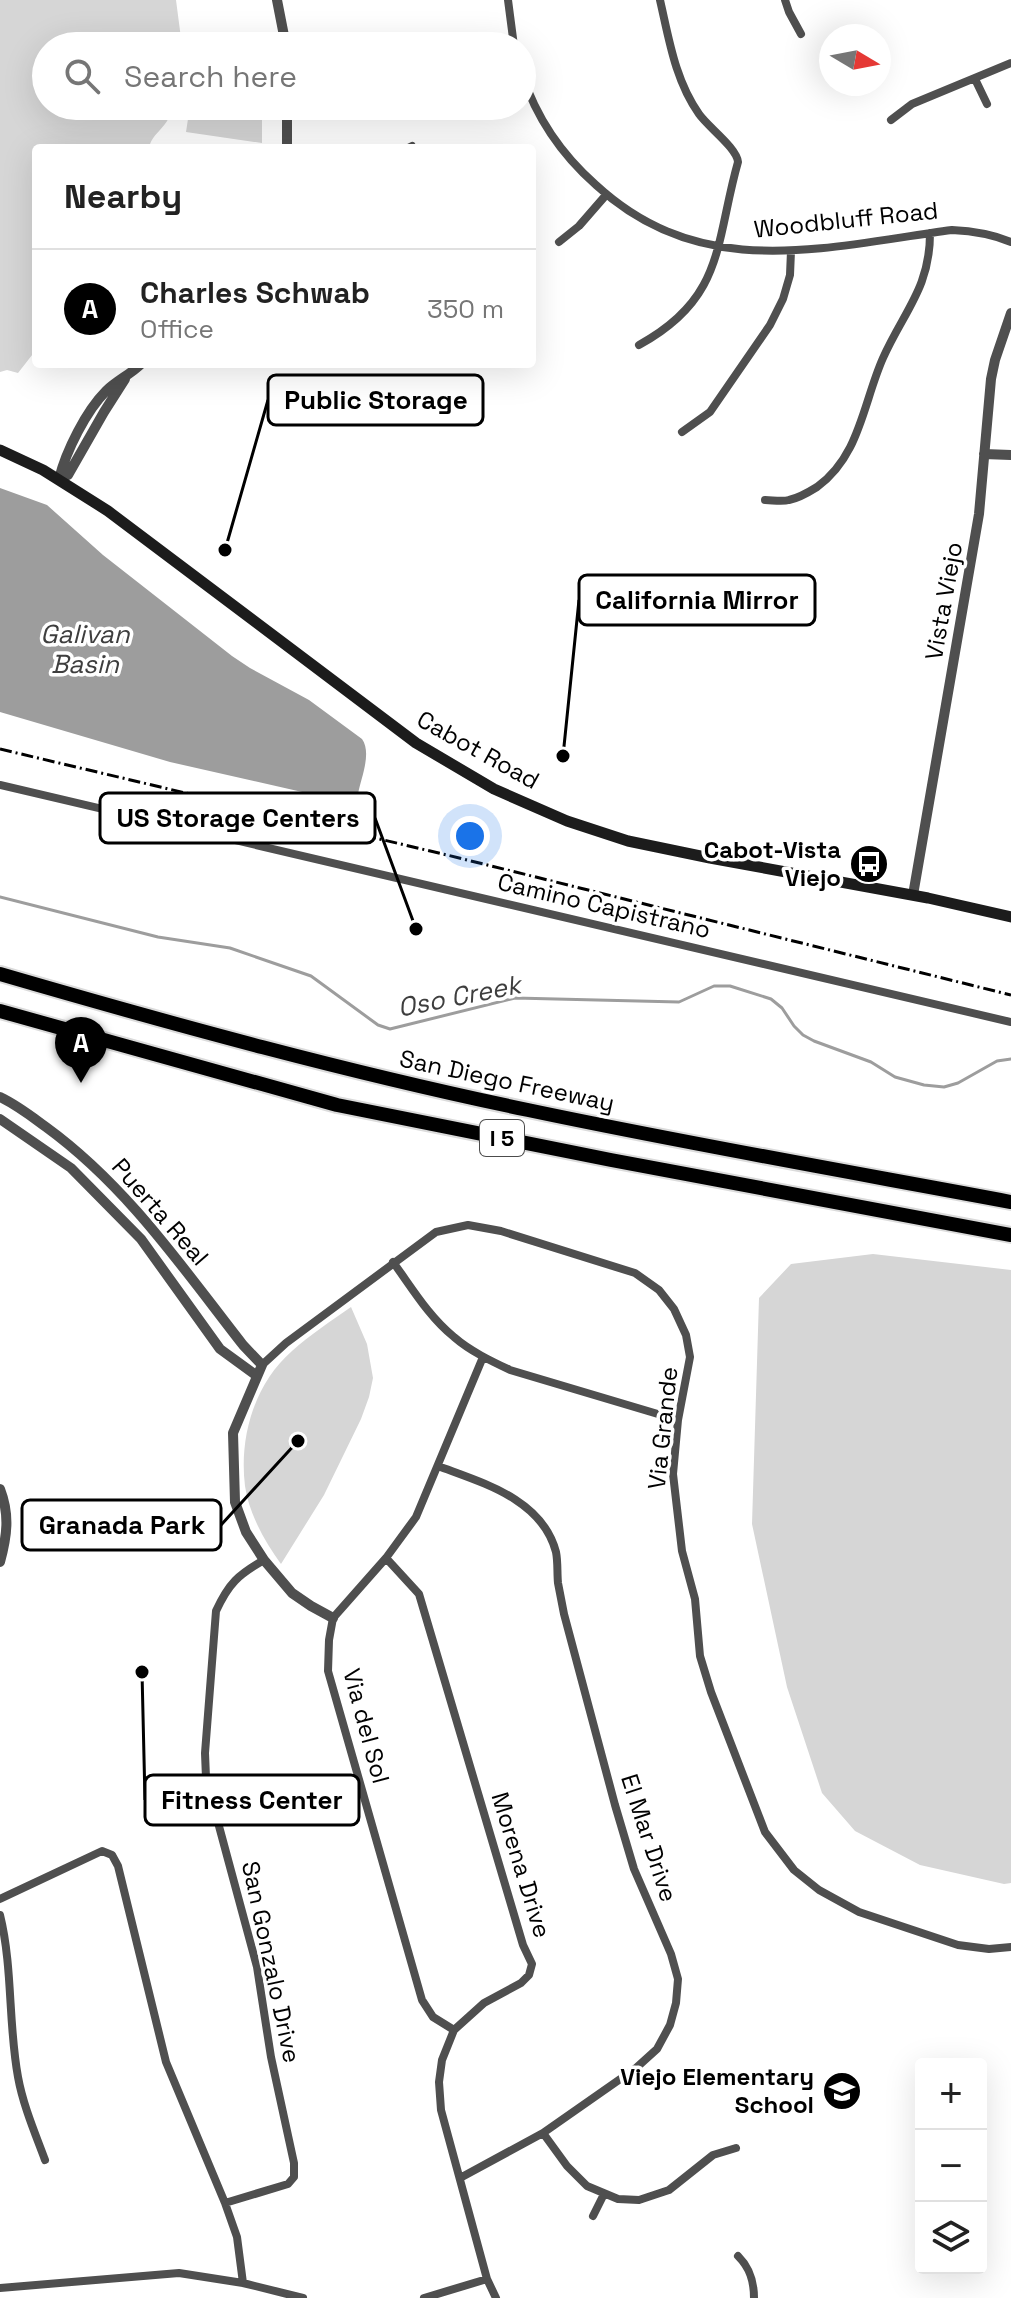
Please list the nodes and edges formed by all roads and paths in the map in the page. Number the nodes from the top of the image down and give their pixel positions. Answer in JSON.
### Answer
{"nodes":[{"id":1,"x":277,"y":0,"type":"edge"},
{"id":2,"x":508,"y":0,"type":"edge"},
{"id":3,"x":660,"y":0,"type":"edge"},
{"id":4,"x":785,"y":0,"type":"edge"},
{"id":5,"x":283,"y":32,"type":"edge"},
{"id":6,"x":512,"y":32,"type":"edge"},
{"id":7,"x":801,"y":34,"type":"dead end"},
{"id":8,"x":1011,"y":63,"type":"edge"},
{"id":9,"x":975,"y":79,"type":"junction"},
{"id":10,"x":987,"y":104,"type":"dead end"},
{"id":11,"x":536,"y":110,"type":"edge"},
{"id":12,"x":287,"y":120,"type":"edge"},
{"id":13,"x":891,"y":120,"type":"dead end"},
{"id":14,"x":287,"y":144,"type":"edge"},
{"id":15,"x":606,"y":195,"type":"junction"},
{"id":16,"x":930,"y":233,"type":"junction"},
{"id":17,"x":559,"y":242,"type":"dead end"},
{"id":18,"x":1011,"y":242,"type":"edge"},
{"id":19,"x":719,"y":247,"type":"junction"},
{"id":20,"x":791,"y":251,"type":"junction"},
{"id":21,"x":1011,"y":313,"type":"edge"},
{"id":22,"x":639,"y":345,"type":"dead end"},
{"id":23,"x":137,"y":368,"type":"edge"},
{"id":24,"x":682,"y":432,"type":"dead end"},
{"id":25,"x":0,"y":450,"type":"edge"},
{"id":26,"x":984,"y":454,"type":"junction"},
{"id":27,"x":1011,"y":455,"type":"edge"},
{"id":28,"x":59,"y":479,"type":"junction"},
{"id":29,"x":765,"y":500,"type":"dead end"},
{"id":30,"x":0,"y":785,"type":"edge"},
{"id":31,"x":913,"y":895,"type":"junction"},
{"id":32,"x":1011,"y":917,"type":"edge"},
{"id":33,"x":0,"y":974,"type":"edge"},
{"id":34,"x":0,"y":1011,"type":"edge"},
{"id":35,"x":1011,"y":1022,"type":"edge"},
{"id":36,"x":0,"y":1097,"type":"edge"},
{"id":37,"x":0,"y":1119,"type":"edge"},
{"id":38,"x":1011,"y":1202,"type":"edge"},
{"id":39,"x":1011,"y":1235,"type":"edge"},
{"id":40,"x":393,"y":1262,"type":"junction"},
{"id":41,"x":483,"y":1357,"type":"junction"},
{"id":42,"x":262,"y":1365,"type":"junction"},
{"id":43,"x":257,"y":1376,"type":"junction"},
{"id":44,"x":678,"y":1420,"type":"junction"},
{"id":45,"x":438,"y":1466,"type":"junction"},
{"id":46,"x":0,"y":1489,"type":"edge"},
{"id":47,"x":386,"y":1558,"type":"junction"},
{"id":48,"x":264,"y":1560,"type":"junction"},
{"id":49,"x":0,"y":1562,"type":"edge"},
{"id":50,"x":333,"y":1618,"type":"junction"},
{"id":51,"x":0,"y":1899,"type":"edge"},
{"id":52,"x":0,"y":1915,"type":"edge"},
{"id":53,"x":1011,"y":1947,"type":"edge"},
{"id":54,"x":454,"y":2030,"type":"junction"},
{"id":55,"x":543,"y":2133,"type":"junction"},
{"id":56,"x":736,"y":2148,"type":"dead end"},
{"id":57,"x":45,"y":2160,"type":"dead end"},
{"id":58,"x":460,"y":2178,"type":"junction"},
{"id":59,"x":604,"y":2194,"type":"junction"},
{"id":60,"x":225,"y":2203,"type":"junction"},
{"id":61,"x":593,"y":2216,"type":"dead end"},
{"id":62,"x":738,"y":2256,"type":"dead end"},
{"id":63,"x":487,"y":2279,"type":"junction"},
{"id":64,"x":243,"y":2283,"type":"junction"},
{"id":65,"x":0,"y":2288,"type":"edge"},
{"id":66,"x":303,"y":2298,"type":"edge"},
{"id":67,"x":424,"y":2298,"type":"edge"},
{"id":68,"x":496,"y":2298,"type":"edge"},
{"id":69,"x":754,"y":2298,"type":"edge"}],
"edges":[{"from":1,"to":5,"type":"street"},
{"from":2,"to":6,"type":"street"},
{"from":3,"to":19,"type":"street"},
{"from":4,"to":7,"type":"street"},
{"from":8,"to":9,"type":"street"},
{"from":9,"to":10,"type":"street"},
{"from":9,"to":13,"type":"street"},
{"from":11,"to":15,"type":"street","name":"Woodbluff Road"},
{"from":12,"to":14,"type":"street"},
{"from":15,"to":17,"type":"street"},
{"from":15,"to":19,"type":"street","name":"Woodbluff Road"},
{"from":16,"to":18,"type":"street","name":"Woodbluff Road"},
{"from":16,"to":20,"type":"street","name":"Woodbluff Road"},
{"from":16,"to":29,"type":"street"},
{"from":19,"to":20,"type":"street","name":"Woodbluff Road"},
{"from":19,"to":22,"type":"street"},
{"from":20,"to":24,"type":"street"},
{"from":21,"to":26,"type":"street","name":"Vista Viejo"},
{"from":23,"to":28,"type":"street"},
{"from":25,"to":28,"type":"main road","name":"Cabot Road"},
{"from":26,"to":27,"type":"street"},
{"from":26,"to":31,"type":"street","name":"Vista Viejo"},
{"from":28,"to":31,"type":"main road","name":"Cabot Road"},
{"from":30,"to":35,"type":"street","name":"Camino Capistrano"},
{"from":31,"to":32,"type":"main road","name":"Cabot Road"},
{"from":33,"to":38,"type":"highway","name":"San Diego Freeway","number":"I 5"},
{"from":34,"to":39,"type":"highway","number":"I 5"},
{"from":36,"to":42,"type":"street","name":"Puerta Real"},
{"from":37,"to":43,"type":"street","name":"Puerta Real"},
{"from":40,"to":41,"type":"street"},
{"from":40,"to":42,"type":"street","name":"Via Grande"},
{"from":40,"to":44,"type":"street","name":"Via Grande"},
{"from":41,"to":44,"type":"street"},
{"from":41,"to":45,"type":"street"},
{"from":42,"to":43,"type":"street"},
{"from":43,"to":48,"type":"street"},
{"from":44,"to":53,"type":"street","name":"Via Grande"},
{"from":45,"to":47,"type":"street"},
{"from":45,"to":55,"type":"street","name":"El Mar Drive"},
{"from":46,"to":49,"type":"street"},
{"from":47,"to":50,"type":"street"},
{"from":47,"to":54,"type":"street","name":"Morena Drive"},
{"from":48,"to":50,"type":"street"},
{"from":48,"to":60,"type":"street","name":"San Gonzalo Drive"},
{"from":50,"to":54,"type":"street","name":"Via del Sol"},
{"from":51,"to":60,"type":"street"},
{"from":52,"to":57,"type":"street"},
{"from":54,"to":58,"type":"street","name":"Morena Drive"},
{"from":55,"to":58,"type":"street","name":"El Mar Drive"},
{"from":55,"to":59,"type":"street"},
{"from":56,"to":59,"type":"street"},
{"from":58,"to":63,"type":"street","name":"Morena Drive"},
{"from":59,"to":61,"type":"street"},
{"from":60,"to":64,"type":"street"},
{"from":62,"to":69,"type":"street"},
{"from":63,"to":67,"type":"street"},
{"from":63,"to":68,"type":"street","name":"Morena Drive"},
{"from":64,"to":65,"type":"street"},
{"from":64,"to":66,"type":"street"}]}
